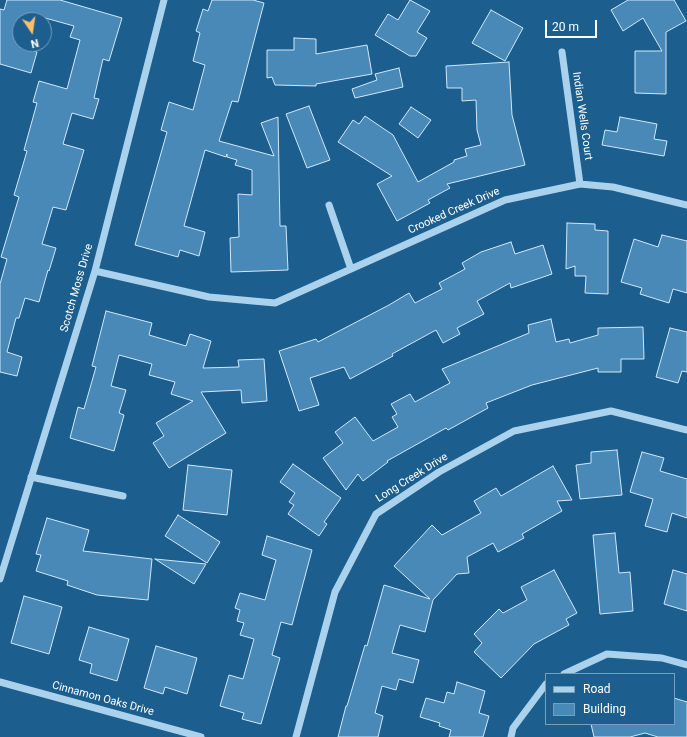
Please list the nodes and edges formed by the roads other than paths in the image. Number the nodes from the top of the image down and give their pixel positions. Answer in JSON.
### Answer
{"nodes":[{"id":1,"x":164,"y":0,"type":"edge"},
{"id":2,"x":562,"y":52,"type":"dead end"},
{"id":3,"x":580,"y":184,"type":"junction"},
{"id":4,"x":329,"y":205,"type":"dead end"},
{"id":5,"x":687,"y":205,"type":"edge"},
{"id":6,"x":95,"y":270,"type":"junction"},
{"id":7,"x":351,"y":270,"type":"junction"},
{"id":8,"x":687,"y":430,"type":"edge"},
{"id":9,"x":31,"y":477,"type":"junction"},
{"id":10,"x":123,"y":496,"type":"dead end"},
{"id":11,"x":0,"y":579,"type":"edge"},
{"id":12,"x":687,"y":664,"type":"edge"},
{"id":13,"x":566,"y":673,"type":"edge"},
{"id":14,"x":0,"y":682,"type":"edge"},
{"id":15,"x":545,"y":685,"type":"edge"},
{"id":16,"x":201,"y":737,"type":"edge"},
{"id":17,"x":296,"y":737,"type":"edge"},
{"id":18,"x":511,"y":737,"type":"edge"}],
"edges":[{"from":1,"to":6,"type":"street","name":"Scotch Moss Drive"},
{"from":2,"to":3,"type":"street","name":"Indian Wells Court"},
{"from":3,"to":5,"type":"street","name":"Crooked Creek Drive"},
{"from":3,"to":7,"type":"street","name":"Crooked Creek Drive"},
{"from":4,"to":7,"type":"street"},
{"from":6,"to":7,"type":"street","name":"Crooked Creek Drive"},
{"from":6,"to":9,"type":"street","name":"Scotch Moss Drive"},
{"from":8,"to":17,"type":"street","name":"Long Creek Drive"},
{"from":9,"to":10,"type":"street"},
{"from":9,"to":11,"type":"street","name":"Scotch Moss Drive"},
{"from":12,"to":13,"type":"street"},
{"from":14,"to":16,"type":"street","name":"Cinnamon Oaks Drive"},
{"from":15,"to":18,"type":"street"}]}
